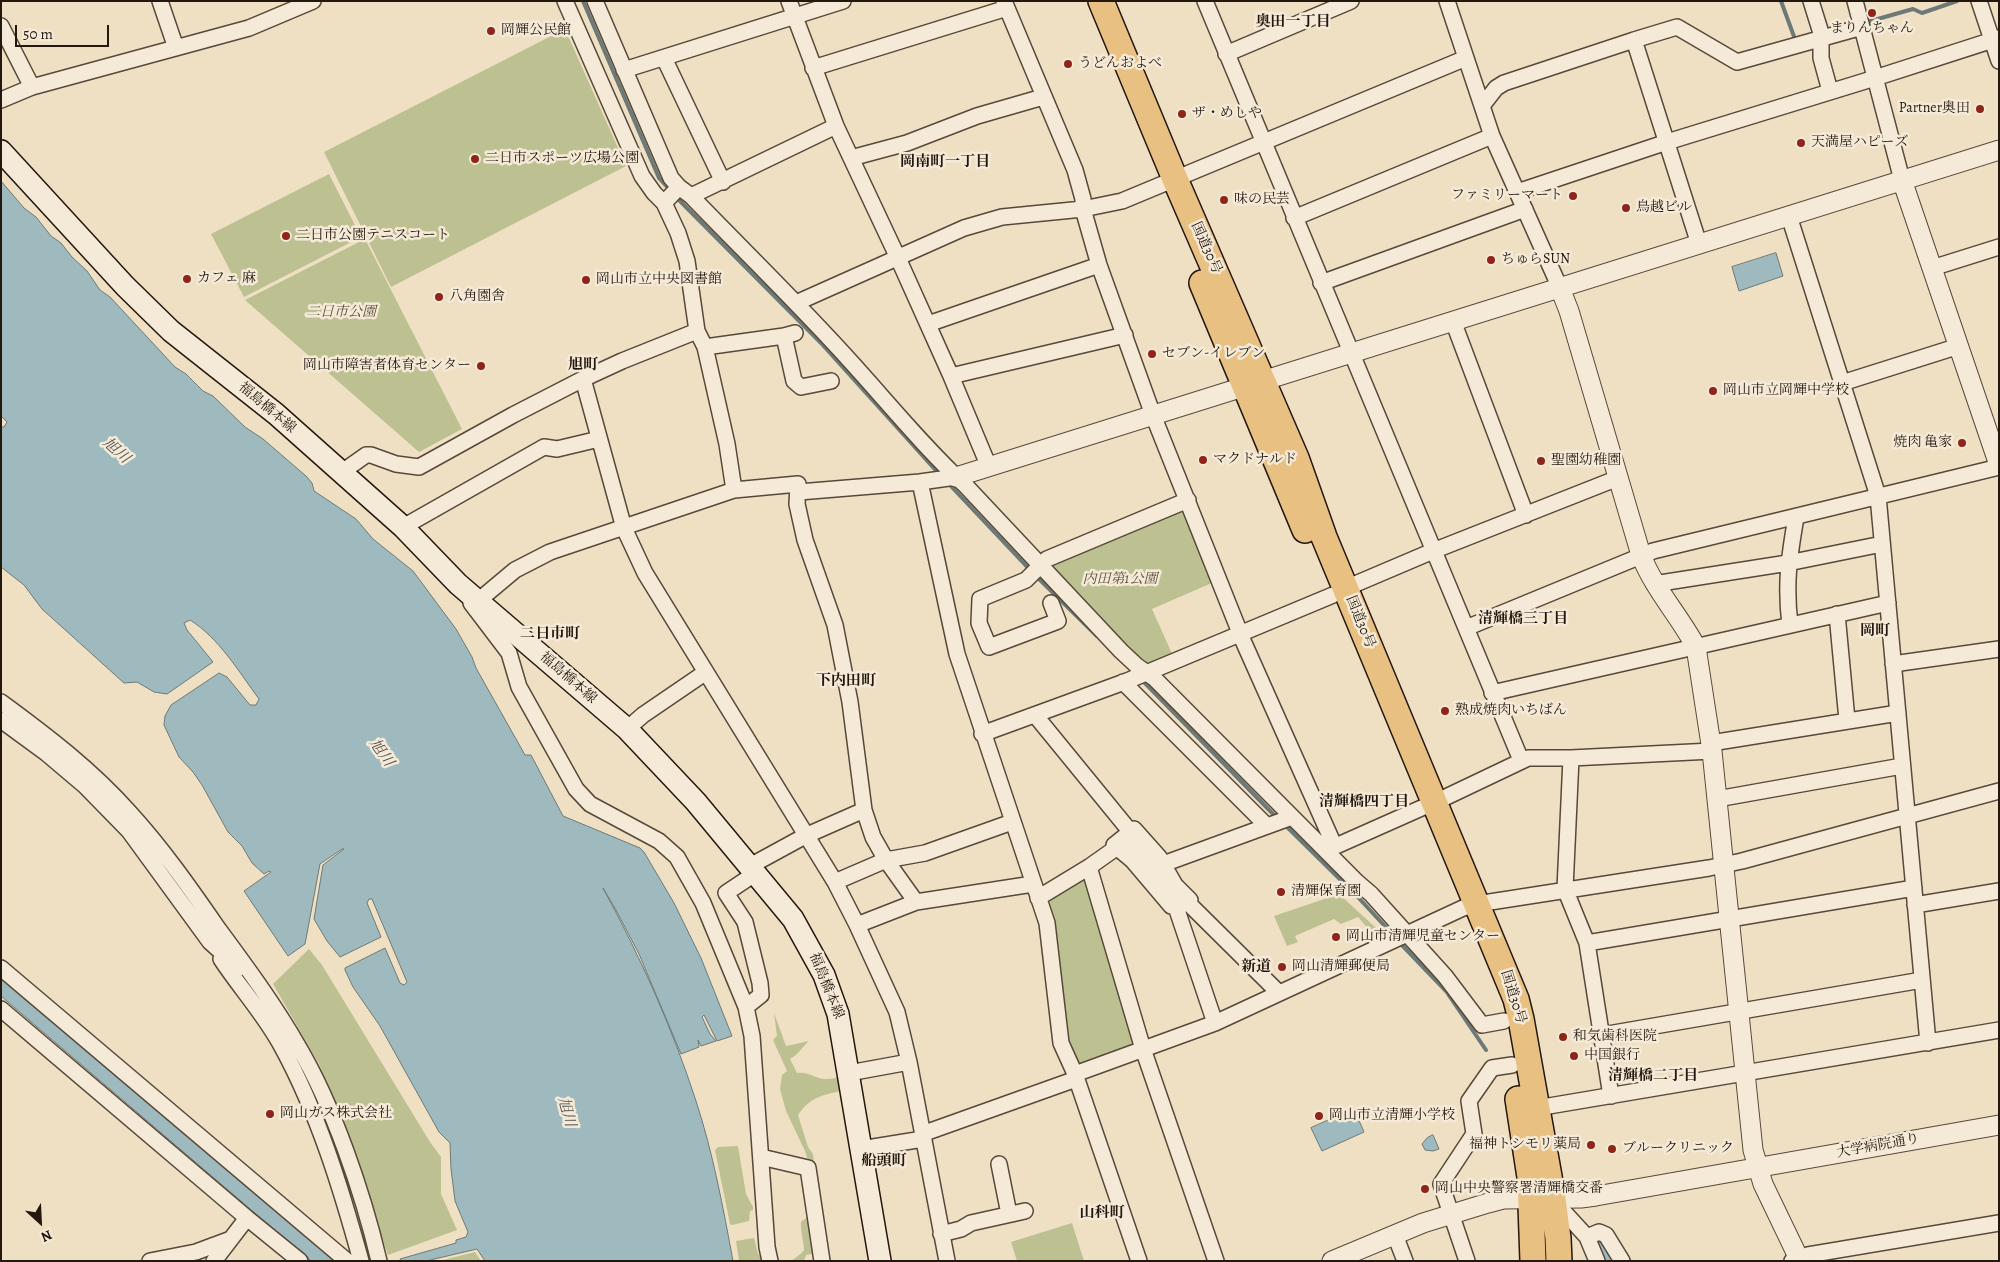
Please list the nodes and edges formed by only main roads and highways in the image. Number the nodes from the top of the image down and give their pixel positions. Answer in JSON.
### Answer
{"nodes":[{"id":1,"x":1085,"y":1,"type":"edge"},
{"id":2,"x":1101,"y":1,"type":"edge"},
{"id":3,"x":1,"y":150,"type":"edge"},
{"id":4,"x":1168,"y":182,"type":"junction"},
{"id":5,"x":1470,"y":906,"type":"junction"},
{"id":6,"x":1542,"y":1199,"type":"junction"},
{"id":7,"x":880,"y":1261,"type":"edge"},
{"id":8,"x":1533,"y":1261,"type":"edge"},
{"id":9,"x":1558,"y":1261,"type":"edge"}],
"edges":[{"from":1,"to":4,"type":"highway","name":"国道30号"},
{"from":2,"to":4,"type":"highway","name":"国道30号"},
{"from":3,"to":7,"type":"main road","name":"福島橋本線"},
{"from":4,"to":5,"type":"highway","name":"国道30号"},
{"from":5,"to":6,"type":"highway","name":"国道30号"},
{"from":5,"to":6,"type":"highway","name":"国道30号"},
{"from":6,"to":8,"type":"highway","name":"国道30号"},
{"from":6,"to":9,"type":"highway","name":"国道30号"}]}
